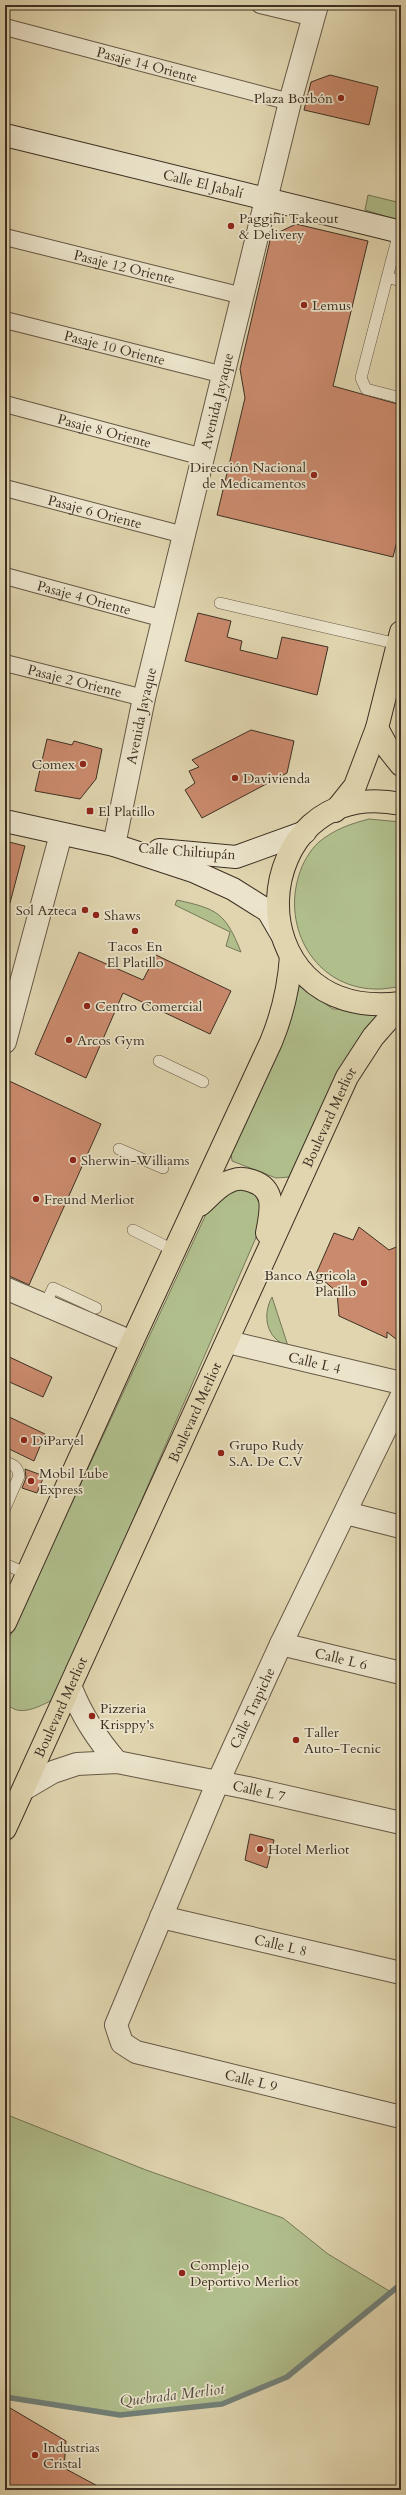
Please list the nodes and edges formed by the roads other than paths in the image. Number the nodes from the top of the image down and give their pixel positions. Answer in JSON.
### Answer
{"nodes":[{"id":1,"x":260,"y":5,"type":"edge"},
{"id":2,"x":315,"y":11,"type":"edge"},
{"id":3,"x":5,"y":27,"type":"edge"},
{"id":4,"x":290,"y":102,"type":"junction"},
{"id":5,"x":5,"y":135,"type":"edge"},
{"id":6,"x":267,"y":198,"type":"junction"},
{"id":7,"x":400,"y":232,"type":"edge"},
{"id":8,"x":5,"y":238,"type":"edge"},
{"id":9,"x":387,"y":277,"type":"junction"},
{"id":10,"x":401,"y":281,"type":"edge"},
{"id":11,"x":243,"y":296,"type":"junction"},
{"id":12,"x":5,"y":320,"type":"edge"},
{"id":13,"x":224,"y":375,"type":"junction"},
{"id":14,"x":401,"y":398,"type":"edge"},
{"id":15,"x":5,"y":404,"type":"edge"},
{"id":16,"x":203,"y":457,"type":"junction"},
{"id":17,"x":5,"y":488,"type":"edge"},
{"id":18,"x":184,"y":535,"type":"junction"},
{"id":19,"x":5,"y":576,"type":"edge"},
{"id":20,"x":220,"y":603,"type":"dead end"},
{"id":21,"x":164,"y":619,"type":"junction"},
{"id":22,"x":399,"y":638,"type":"edge"},
{"id":23,"x":5,"y":663,"type":"edge"},
{"id":24,"x":144,"y":698,"type":"junction"},
{"id":25,"x":377,"y":728,"type":"junction"},
{"id":26,"x":401,"y":765,"type":"edge"},
{"id":27,"x":401,"y":804,"type":"edge"},
{"id":28,"x":335,"y":811,"type":"junction"},
{"id":29,"x":5,"y":821,"type":"edge"},
{"id":30,"x":305,"y":832,"type":"junction"},
{"id":31,"x":61,"y":834,"type":"junction"},
{"id":32,"x":114,"y":845,"type":"junction"},
{"id":33,"x":282,"y":935,"type":"junction"},
{"id":34,"x":291,"y":956,"type":"junction"},
{"id":35,"x":401,"y":1004,"type":"edge"},
{"id":36,"x":5,"y":1042,"type":"edge"},
{"id":37,"x":159,"y":1062,"type":"dead end"},
{"id":38,"x":203,"y":1082,"type":"dead end"},
{"id":39,"x":119,"y":1149,"type":"dead end"},
{"id":40,"x":163,"y":1168,"type":"dead end"},
{"id":41,"x":194,"y":1210,"type":"junction"},
{"id":42,"x":133,"y":1230,"type":"dead end"},
{"id":43,"x":175,"y":1251,"type":"junction"},
{"id":44,"x":263,"y":1260,"type":"junction"},
{"id":45,"x":5,"y":1288,"type":"edge"},
{"id":46,"x":45,"y":1305,"type":"junction"},
{"id":47,"x":96,"y":1308,"type":"dead end"},
{"id":48,"x":132,"y":1342,"type":"junction"},
{"id":49,"x":228,"y":1342,"type":"junction"},
{"id":50,"x":401,"y":1383,"type":"edge"},
{"id":51,"x":401,"y":1397,"type":"edge"},
{"id":52,"x":5,"y":1462,"type":"edge"},
{"id":53,"x":5,"y":1508,"type":"edge"},
{"id":54,"x":346,"y":1513,"type":"junction"},
{"id":55,"x":401,"y":1527,"type":"edge"},
{"id":56,"x":5,"y":1564,"type":"edge"},
{"id":57,"x":27,"y":1574,"type":"junction"},
{"id":58,"x":5,"y":1623,"type":"edge"},
{"id":59,"x":281,"y":1644,"type":"junction"},
{"id":60,"x":401,"y":1673,"type":"edge"},
{"id":61,"x":71,"y":1688,"type":"junction"},
{"id":62,"x":117,"y":1762,"type":"junction"},
{"id":63,"x":217,"y":1784,"type":"junction"},
{"id":64,"x":24,"y":1788,"type":"junction"},
{"id":65,"x":401,"y":1823,"type":"edge"},
{"id":66,"x":5,"y":1829,"type":"edge"},
{"id":67,"x":161,"y":1917,"type":"junction"},
{"id":68,"x":401,"y":1974,"type":"edge"},
{"id":69,"x":116,"y":2025,"type":"joint"},
{"id":70,"x":401,"y":2117,"type":"edge"}],
"edges":[{"from":1,"to":2,"type":"street"},
{"from":2,"to":4,"type":"street","name":"Avenida Jayaque"},
{"from":3,"to":4,"type":"street","name":"Pasaje 14 Oriente"},
{"from":4,"to":6,"type":"street","name":"Avenida Jayaque"},
{"from":5,"to":6,"type":"street","name":"Calle El Jabalí"},
{"from":6,"to":7,"type":"street","name":"Calle El Jabalí"},
{"from":6,"to":11,"type":"street","name":"Avenida Jayaque"},
{"from":7,"to":9,"type":"lane"},
{"from":8,"to":11,"type":"street","name":"Pasaje 12 Oriente"},
{"from":9,"to":10,"type":"lane"},
{"from":9,"to":14,"type":"lane"},
{"from":11,"to":13,"type":"street","name":"Avenida Jayaque"},
{"from":12,"to":13,"type":"street","name":"Pasaje 10 Oriente"},
{"from":13,"to":16,"type":"street","name":"Avenida Jayaque"},
{"from":15,"to":16,"type":"street","name":"Pasaje 8 Oriente"},
{"from":16,"to":18,"type":"street","name":"Avenida Jayaque"},
{"from":17,"to":18,"type":"street","name":"Pasaje 6 Oriente"},
{"from":18,"to":21,"type":"street","name":"Avenida Jayaque"},
{"from":19,"to":21,"type":"street","name":"Pasaje 4 Oriente"},
{"from":20,"to":22,"type":"lane"},
{"from":21,"to":24,"type":"street","name":"Avenida Jayaque"},
{"from":22,"to":25,"type":"main road"},
{"from":23,"to":24,"type":"street","name":"Pasaje 2 Oriente"},
{"from":24,"to":32,"type":"street","name":"Avenida Jayaque"},
{"from":25,"to":26,"type":"main road"},
{"from":25,"to":28,"type":"main road"},
{"from":27,"to":28,"type":"main road"},
{"from":28,"to":30,"type":"main road"},
{"from":29,"to":31,"type":"street","name":"Calle Chiltiupán"},
{"from":30,"to":32,"type":"street","name":"Calle Chiltiupán"},
{"from":30,"to":33,"type":"main road"},
{"from":31,"to":32,"type":"street","name":"Calle Chiltiupán"},
{"from":31,"to":36,"type":"street"},
{"from":32,"to":33,"type":"street","name":"Calle Chiltiupán"},
{"from":33,"to":34,"type":"main road"},
{"from":34,"to":35,"type":"main road"},
{"from":34,"to":41,"type":"main road"},
{"from":35,"to":44,"type":"main road","name":"Boulevard Merliot"},
{"from":37,"to":38,"type":"lane"},
{"from":39,"to":40,"type":"lane"},
{"from":41,"to":43,"type":"main road"},
{"from":41,"to":44,"type":"main road"},
{"from":42,"to":43,"type":"lane"},
{"from":43,"to":48,"type":"main road"},
{"from":44,"to":49,"type":"main road","name":"Boulevard Merliot"},
{"from":45,"to":46,"type":"street"},
{"from":46,"to":47,"type":"lane"},
{"from":46,"to":48,"type":"street"},
{"from":48,"to":57,"type":"main road"},
{"from":49,"to":50,"type":"street","name":"Calle L 4"},
{"from":49,"to":61,"type":"main road","name":"Boulevard Merliot"},
{"from":51,"to":54,"type":"street","name":"Calle Trapiche"},
{"from":52,"to":53,"type":"lane"},
{"from":54,"to":55,"type":"street"},
{"from":54,"to":59,"type":"street","name":"Calle Trapiche"},
{"from":56,"to":57,"type":"lane"},
{"from":57,"to":58,"type":"main road"},
{"from":59,"to":60,"type":"street","name":"Calle L 6"},
{"from":59,"to":63,"type":"street","name":"Calle Trapiche"},
{"from":61,"to":62,"type":"street"},
{"from":61,"to":64,"type":"main road","name":"Boulevard Merliot"},
{"from":62,"to":63,"type":"street","name":"Calle L 7"},
{"from":62,"to":64,"type":"street","name":"Calle L 7"},
{"from":63,"to":65,"type":"street","name":"Calle L 7"},
{"from":63,"to":67,"type":"street","name":"Calle Trapiche"},
{"from":64,"to":66,"type":"main road","name":"Boulevard Merliot"},
{"from":67,"to":68,"type":"street","name":"Calle L 8"},
{"from":67,"to":69,"type":"street","name":"Calle Trapiche"},
{"from":69,"to":70,"type":"street","name":"Calle L 9"}]}
